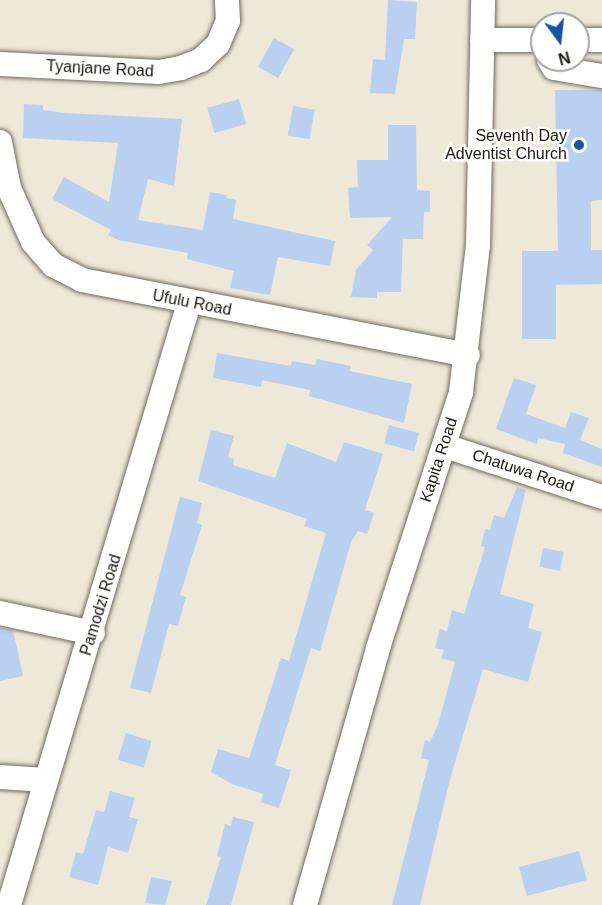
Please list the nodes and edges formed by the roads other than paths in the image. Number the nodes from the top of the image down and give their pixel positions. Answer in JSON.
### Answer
{"nodes":[{"id":1,"x":227,"y":0,"type":"edge"},
{"id":2,"x":483,"y":0,"type":"edge"},
{"id":3,"x":482,"y":40,"type":"junction"},
{"id":4,"x":530,"y":40,"type":"edge"},
{"id":5,"x":0,"y":64,"type":"edge"},
{"id":6,"x":578,"y":72,"type":"edge"},
{"id":7,"x":602,"y":76,"type":"edge"},
{"id":8,"x":0,"y":142,"type":"edge"},
{"id":9,"x":189,"y":303,"type":"junction"},
{"id":10,"x":468,"y":355,"type":"junction"},
{"id":11,"x":445,"y":446,"type":"junction"},
{"id":12,"x":602,"y":497,"type":"edge"},
{"id":13,"x":0,"y":613,"type":"edge"},
{"id":14,"x":93,"y":633,"type":"junction"},
{"id":15,"x":0,"y":777,"type":"edge"},
{"id":16,"x":46,"y":780,"type":"junction"},
{"id":17,"x":9,"y":905,"type":"edge"},
{"id":18,"x":305,"y":905,"type":"edge"}],
"edges":[{"from":1,"to":5,"type":"street","name":"Tyanjane Road"},
{"from":2,"to":3,"type":"street","name":"Kapita Road"},
{"from":3,"to":4,"type":"street"},
{"from":3,"to":10,"type":"street","name":"Kapita Road"},
{"from":6,"to":7,"type":"street"},
{"from":8,"to":9,"type":"street","name":"Ufulu Road"},
{"from":9,"to":10,"type":"street","name":"Ufulu Road"},
{"from":9,"to":14,"type":"street","name":"Pamodzi Road"},
{"from":10,"to":11,"type":"street","name":"Kapita Road"},
{"from":11,"to":12,"type":"street","name":"Chatuwa Road"},
{"from":11,"to":18,"type":"street","name":"Kapita Road"},
{"from":13,"to":14,"type":"street"},
{"from":14,"to":16,"type":"street","name":"Pamodzi Road"},
{"from":15,"to":16,"type":"street"},
{"from":16,"to":17,"type":"street","name":"Pamodzi Road"}]}
